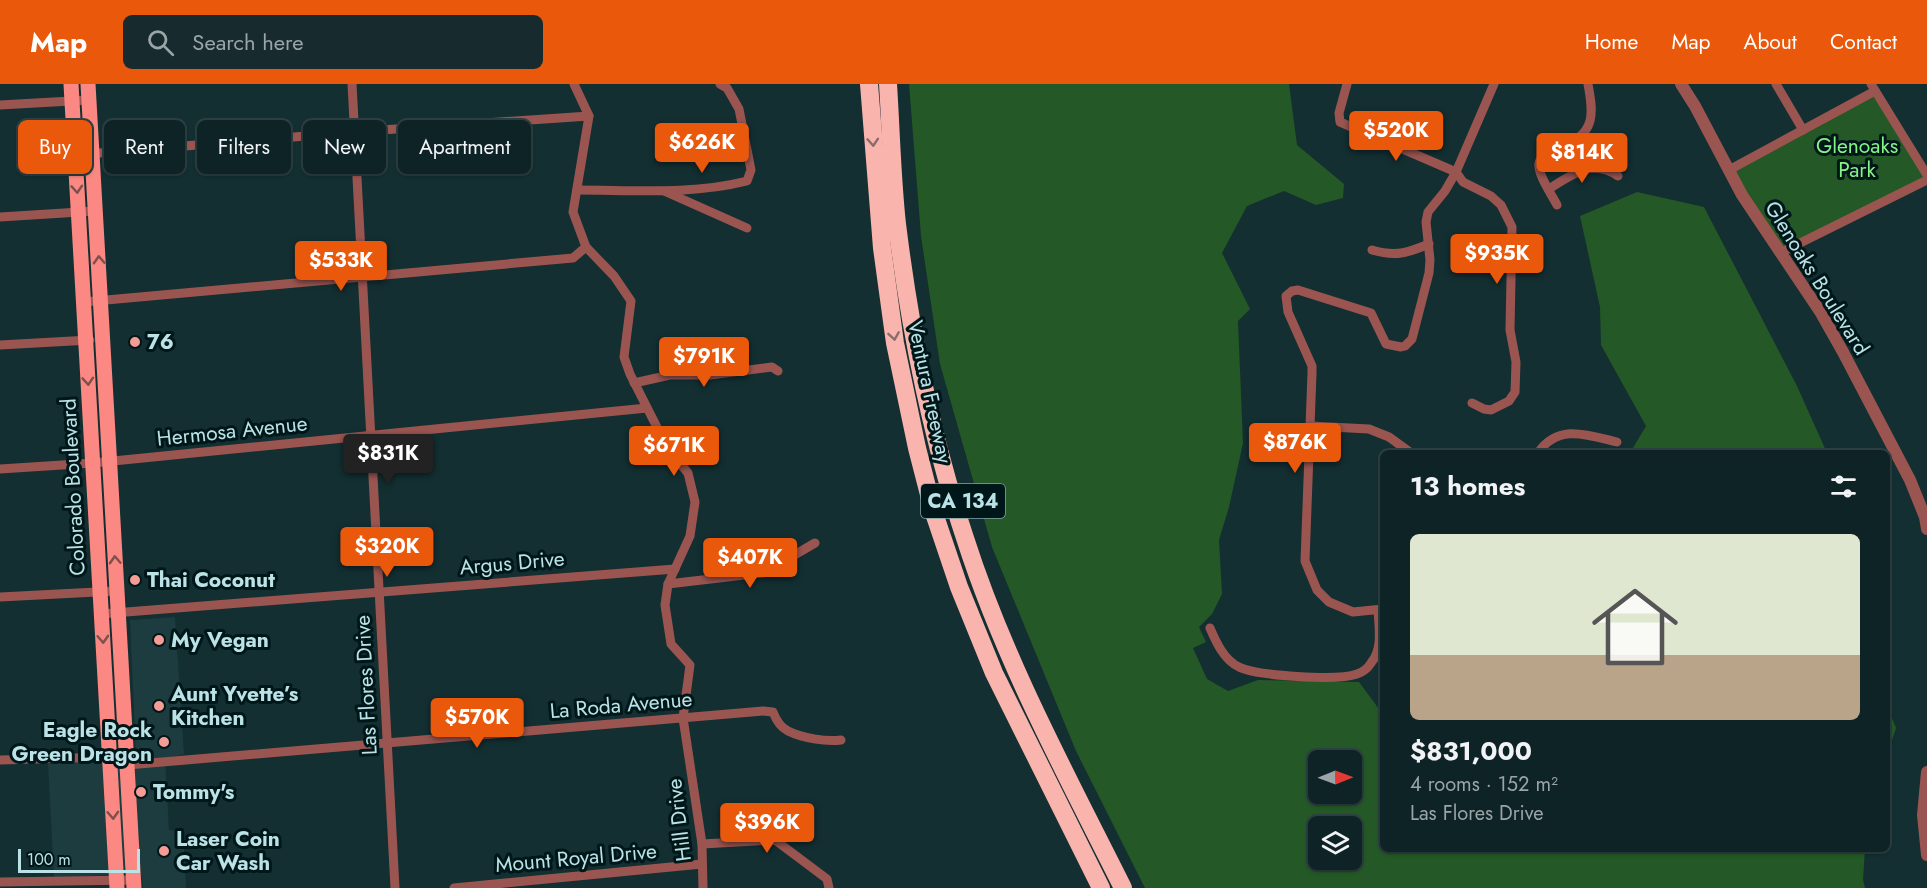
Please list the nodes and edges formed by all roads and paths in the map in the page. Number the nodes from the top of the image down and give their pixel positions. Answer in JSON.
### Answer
{"nodes":[{"id":1,"x":71,"y":84,"type":"edge"},
{"id":2,"x":88,"y":84,"type":"edge"},
{"id":3,"x":352,"y":84,"type":"edge"},
{"id":4,"x":574,"y":84,"type":"edge"},
{"id":5,"x":720,"y":84,"type":"edge"},
{"id":6,"x":869,"y":84,"type":"edge"},
{"id":7,"x":888,"y":84,"type":"edge"},
{"id":8,"x":897,"y":84,"type":"edge"},
{"id":9,"x":1347,"y":84,"type":"edge"},
{"id":10,"x":1494,"y":84,"type":"edge"},
{"id":11,"x":1588,"y":84,"type":"edge"},
{"id":12,"x":1681,"y":84,"type":"edge"},
{"id":13,"x":1776,"y":84,"type":"edge"},
{"id":14,"x":1873,"y":88,"type":"edge"},
{"id":15,"x":89,"y":100,"type":"junction"},
{"id":16,"x":72,"y":101,"type":"junction"},
{"id":17,"x":0,"y":105,"type":"edge"},
{"id":18,"x":589,"y":116,"type":"junction"},
{"id":19,"x":73,"y":120,"type":"edge"},
{"id":20,"x":90,"y":120,"type":"edge"},
{"id":21,"x":354,"y":120,"type":"edge"},
{"id":22,"x":386,"y":130,"type":"edge"},
{"id":23,"x":1803,"y":130,"type":"junction"},
{"id":24,"x":303,"y":136,"type":"edge"},
{"id":25,"x":92,"y":154,"type":"joint"},
{"id":26,"x":1729,"y":170,"type":"junction"},
{"id":27,"x":1456,"y":172,"type":"junction"},
{"id":28,"x":76,"y":174,"type":"edge"},
{"id":29,"x":357,"y":174,"type":"edge"},
{"id":30,"x":1927,"y":174,"type":"edge"},
{"id":31,"x":1618,"y":176,"type":"dead end"},
{"id":32,"x":1927,"y":180,"type":"edge"},
{"id":33,"x":1549,"y":189,"type":"junction"},
{"id":34,"x":577,"y":190,"type":"junction"},
{"id":35,"x":662,"y":190,"type":"junction"},
{"id":36,"x":1557,"y":206,"type":"dead end"},
{"id":37,"x":96,"y":211,"type":"junction"},
{"id":38,"x":79,"y":212,"type":"junction"},
{"id":39,"x":0,"y":217,"type":"edge"},
{"id":40,"x":747,"y":228,"type":"dead end"},
{"id":41,"x":1429,"y":244,"type":"junction"},
{"id":42,"x":586,"y":248,"type":"junction"},
{"id":43,"x":1372,"y":250,"type":"dead end"},
{"id":44,"x":1780,"y":253,"type":"junction"},
{"id":45,"x":363,"y":277,"type":"junction"},
{"id":46,"x":101,"y":301,"type":"junction"},
{"id":47,"x":84,"y":302,"type":"junction"},
{"id":48,"x":86,"y":340,"type":"junction"},
{"id":49,"x":103,"y":340,"type":"junction"},
{"id":50,"x":0,"y":345,"type":"edge"},
{"id":51,"x":778,"y":371,"type":"dead end"},
{"id":52,"x":634,"y":383,"type":"junction"},
{"id":53,"x":1472,"y":403,"type":"dead end"},
{"id":54,"x":647,"y":408,"type":"junction"},
{"id":55,"x":1311,"y":426,"type":"junction"},
{"id":56,"x":372,"y":435,"type":"junction"},
{"id":57,"x":1617,"y":442,"type":"dead end"},
{"id":58,"x":917,"y":448,"type":"junction"},
{"id":59,"x":1407,"y":450,"type":"edge"},
{"id":60,"x":1541,"y":450,"type":"edge"},
{"id":61,"x":110,"y":461,"type":"junction"},
{"id":62,"x":93,"y":463,"type":"junction"},
{"id":63,"x":0,"y":469,"type":"edge"},
{"id":64,"x":1926,"y":520,"type":"edge"},
{"id":65,"x":815,"y":543,"type":"dead end"},
{"id":66,"x":675,"y":569,"type":"junction"},
{"id":67,"x":668,"y":584,"type":"junction"},
{"id":68,"x":116,"y":591,"type":"junction"},
{"id":69,"x":99,"y":592,"type":"junction"},
{"id":70,"x":380,"y":592,"type":"junction"},
{"id":71,"x":0,"y":597,"type":"edge"},
{"id":72,"x":1380,"y":610,"type":"edge"},
{"id":73,"x":118,"y":613,"type":"junction"},
{"id":74,"x":101,"y":614,"type":"junction"},
{"id":75,"x":1210,"y":627,"type":"dead end"},
{"id":76,"x":683,"y":718,"type":"junction"},
{"id":77,"x":842,"y":740,"type":"dead end"},
{"id":78,"x":387,"y":742,"type":"junction"},
{"id":79,"x":109,"y":757,"type":"junction"},
{"id":80,"x":0,"y":760,"type":"edge"},
{"id":81,"x":127,"y":765,"type":"junction"},
{"id":82,"x":1927,"y":772,"type":"edge"},
{"id":83,"x":702,"y":844,"type":"junction"},
{"id":84,"x":1927,"y":855,"type":"edge"},
{"id":85,"x":702,"y":864,"type":"junction"},
{"id":86,"x":0,"y":882,"type":"edge"},
{"id":87,"x":117,"y":884,"type":"edge"},
{"id":88,"x":134,"y":884,"type":"edge"},
{"id":89,"x":395,"y":888,"type":"edge"},
{"id":90,"x":454,"y":888,"type":"edge"},
{"id":91,"x":703,"y":888,"type":"edge"},
{"id":92,"x":829,"y":888,"type":"edge"},
{"id":93,"x":1101,"y":888,"type":"edge"},
{"id":94,"x":1109,"y":888,"type":"edge"},
{"id":95,"x":1123,"y":888,"type":"edge"},
{"id":96,"x":1131,"y":888,"type":"edge"}],
"edges":[{"from":1,"to":16,"type":"main road","name":"Colorado Boulevard"},
{"from":2,"to":15,"type":"main road","name":"Colorado Boulevard"},
{"from":3,"to":21,"type":"street","name":"Las Flores Drive"},
{"from":4,"to":18,"type":"street"},
{"from":5,"to":35,"type":"street"},
{"from":6,"to":58,"type":"highway","name":"Ventura Freeway","number":"CA 134","one_way":true},
{"from":7,"to":95,"type":"highway"},
{"from":8,"to":96,"type":"highway","name":"Ventura Freeway","number":"CA 134"},
{"from":9,"to":27,"type":"street"},
{"from":10,"to":27,"type":"street"},
{"from":11,"to":33,"type":"street"},
{"from":12,"to":26,"type":"street","name":"Glenoaks Boulevard"},
{"from":13,"to":23,"type":"street"},
{"from":14,"to":23,"type":"street"},
{"from":14,"to":30,"type":"street"},
{"from":15,"to":16,"type":"street"},
{"from":15,"to":20,"type":"main road","name":"Colorado Boulevard"},
{"from":16,"to":17,"type":"street"},
{"from":16,"to":19,"type":"main road","name":"Colorado Boulevard"},
{"from":18,"to":22,"type":"street"},
{"from":18,"to":34,"type":"street","name":"Hill Drive"},
{"from":23,"to":26,"type":"street"},
{"from":24,"to":25,"type":"street"},
{"from":25,"to":37,"type":"main road","name":"Colorado Boulevard"},
{"from":26,"to":44,"type":"street","name":"Glenoaks Boulevard"},
{"from":27,"to":41,"type":"street"},
{"from":27,"to":53,"type":"street"},
{"from":28,"to":38,"type":"main road","name":"Colorado Boulevard","one_way":true},
{"from":29,"to":45,"type":"street","name":"Las Flores Drive"},
{"from":31,"to":33,"type":"street"},
{"from":32,"to":44,"type":"street"},
{"from":33,"to":36,"type":"street"},
{"from":34,"to":35,"type":"street"},
{"from":34,"to":42,"type":"street","name":"Hill Drive"},
{"from":35,"to":40,"type":"street"},
{"from":37,"to":38,"type":"street"},
{"from":46,"to":37,"type":"main road","name":"Colorado Boulevard","one_way":true},
{"from":38,"to":39,"type":"street"},
{"from":38,"to":47,"type":"main road","name":"Colorado Boulevard"},
{"from":41,"to":43,"type":"street"},
{"from":41,"to":55,"type":"street"},
{"from":42,"to":45,"type":"street"},
{"from":42,"to":52,"type":"street","name":"Hill Drive"},
{"from":44,"to":64,"type":"street","name":"Glenoaks Boulevard"},
{"from":45,"to":46,"type":"street"},
{"from":45,"to":56,"type":"street","name":"Las Flores Drive"},
{"from":46,"to":47,"type":"street"},
{"from":46,"to":49,"type":"main road","name":"Colorado Boulevard"},
{"from":47,"to":48,"type":"main road","name":"Colorado Boulevard"},
{"from":48,"to":49,"type":"street"},
{"from":48,"to":50,"type":"street"},
{"from":48,"to":62,"type":"main road","name":"Colorado Boulevard","one_way":true},
{"from":49,"to":61,"type":"main road","name":"Colorado Boulevard"},
{"from":51,"to":52,"type":"street"},
{"from":52,"to":54,"type":"street","name":"Hill Drive"},
{"from":54,"to":56,"type":"street","name":"Hermosa Avenue"},
{"from":54,"to":66,"type":"street","name":"Hill Drive"},
{"from":55,"to":59,"type":"street"},
{"from":55,"to":72,"type":"street"},
{"from":56,"to":61,"type":"street","name":"Hermosa Avenue"},
{"from":56,"to":70,"type":"street","name":"Las Flores Drive"},
{"from":57,"to":60,"type":"street"},
{"from":58,"to":93,"type":"highway","name":"Ventura Freeway","number":"CA 134"},
{"from":58,"to":94,"type":"highway"},
{"from":61,"to":62,"type":"street","name":"Hermosa Avenue"},
{"from":68,"to":61,"type":"main road","name":"Colorado Boulevard","one_way":true},
{"from":62,"to":63,"type":"street","name":"Hermosa Avenue"},
{"from":62,"to":69,"type":"main road","name":"Colorado Boulevard"},
{"from":65,"to":67,"type":"street"},
{"from":66,"to":67,"type":"street","name":"Hill Drive"},
{"from":66,"to":70,"type":"street","name":"Argus Drive"},
{"from":67,"to":76,"type":"street","name":"Hill Drive"},
{"from":68,"to":69,"type":"street"},
{"from":68,"to":73,"type":"main road","name":"Colorado Boulevard"},
{"from":69,"to":71,"type":"street"},
{"from":69,"to":74,"type":"main road","name":"Colorado Boulevard"},
{"from":70,"to":73,"type":"street","name":"Argus Drive"},
{"from":70,"to":78,"type":"street","name":"Las Flores Drive"},
{"from":72,"to":75,"type":"street"},
{"from":73,"to":74,"type":"street","name":"Argus Drive"},
{"from":73,"to":81,"type":"main road","name":"Colorado Boulevard"},
{"from":74,"to":79,"type":"main road","name":"Colorado Boulevard","one_way":true},
{"from":76,"to":77,"type":"street","name":"La Roda Avenue"},
{"from":76,"to":78,"type":"street","name":"La Roda Avenue"},
{"from":76,"to":83,"type":"street","name":"Hill Drive"},
{"from":78,"to":81,"type":"street","name":"La Roda Avenue"},
{"from":78,"to":89,"type":"street","name":"Las Flores Drive"},
{"from":79,"to":80,"type":"street","name":"La Roda Avenue"},
{"from":79,"to":81,"type":"street","name":"La Roda Avenue"},
{"from":79,"to":87,"type":"main road","name":"Colorado Boulevard","one_way":true},
{"from":81,"to":88,"type":"main road","name":"Colorado Boulevard"},
{"from":82,"to":84,"type":"street"},
{"from":83,"to":85,"type":"street","name":"Hill Drive"},
{"from":83,"to":92,"type":"street"},
{"from":85,"to":90,"type":"street","name":"Mount Royal Drive"},
{"from":85,"to":91,"type":"street","name":"Hill Drive"},
{"from":86,"to":87,"type":"street"},
{"from":87,"to":88,"type":"street"}]}
